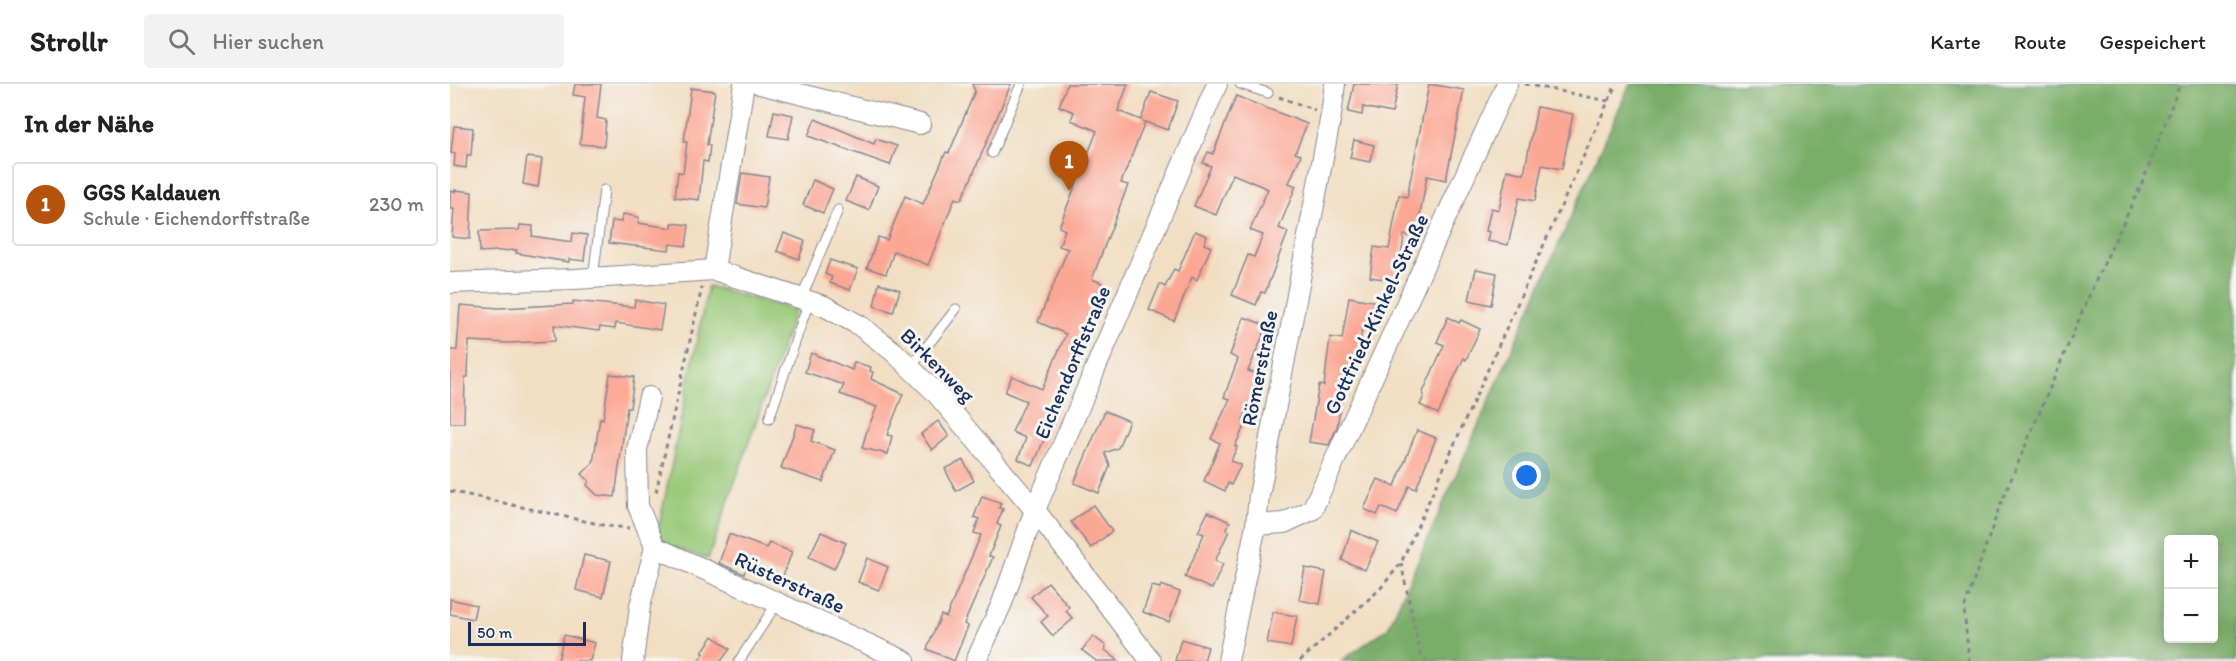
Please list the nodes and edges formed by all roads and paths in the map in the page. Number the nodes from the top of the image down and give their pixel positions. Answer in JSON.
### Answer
{"nodes":[{"id":1,"x":744,"y":84,"type":"edge"},
{"id":2,"x":760,"y":84,"type":"edge"},
{"id":3,"x":1021,"y":84,"type":"edge"},
{"id":4,"x":1217,"y":84,"type":"edge"},
{"id":5,"x":1240,"y":84,"type":"edge"},
{"id":6,"x":1335,"y":84,"type":"edge"},
{"id":7,"x":1507,"y":84,"type":"edge"},
{"id":8,"x":1525,"y":84,"type":"edge"},
{"id":9,"x":1616,"y":84,"type":"edge"},
{"id":10,"x":2180,"y":84,"type":"edge"},
{"id":11,"x":1268,"y":93,"type":"joint"},
{"id":12,"x":1608,"y":101,"type":"junction"},
{"id":13,"x":1311,"y":108,"type":"dead end"},
{"id":14,"x":920,"y":124,"type":"dead end"},
{"id":15,"x":992,"y":153,"type":"dead end"},
{"id":16,"x":604,"y":190,"type":"dead end"},
{"id":17,"x":838,"y":210,"type":"dead end"},
{"id":18,"x":710,"y":270,"type":"junction"},
{"id":19,"x":592,"y":278,"type":"junction"},
{"id":20,"x":450,"y":283,"type":"edge"},
{"id":21,"x":805,"y":300,"type":"junction"},
{"id":22,"x":956,"y":309,"type":"dead end"},
{"id":23,"x":910,"y":368,"type":"junction"},
{"id":24,"x":649,"y":398,"type":"dead end"},
{"id":25,"x":769,"y":419,"type":"dead end"},
{"id":26,"x":450,"y":491,"type":"edge"},
{"id":27,"x":655,"y":500,"type":"dead end"},
{"id":28,"x":1035,"y":510,"type":"junction"},
{"id":29,"x":1256,"y":525,"type":"junction"},
{"id":30,"x":652,"y":538,"type":"junction"},
{"id":31,"x":1401,"y":563,"type":"junction"},
{"id":32,"x":777,"y":603,"type":"junction"},
{"id":33,"x":633,"y":661,"type":"edge"},
{"id":34,"x":739,"y":661,"type":"edge"},
{"id":35,"x":905,"y":661,"type":"edge"},
{"id":36,"x":976,"y":661,"type":"edge"},
{"id":37,"x":1151,"y":661,"type":"edge"},
{"id":38,"x":1228,"y":661,"type":"edge"},
{"id":39,"x":1300,"y":661,"type":"edge"},
{"id":40,"x":1426,"y":661,"type":"edge"},
{"id":41,"x":1969,"y":661,"type":"edge"}],
"edges":[{"from":1,"to":18,"type":"street"},
{"from":2,"to":14,"type":"street"},
{"from":3,"to":15,"type":"lane"},
{"from":4,"to":28,"type":"street","name":"Eichendorffstraße"},
{"from":5,"to":11,"type":"lane"},
{"from":6,"to":29,"type":"street","name":"Römerstraße"},
{"from":7,"to":29,"type":"street","name":"Gottfried-Kinkel-Straße"},
{"from":8,"to":12,"type":"path"},
{"from":9,"to":12,"type":"path"},
{"from":10,"to":41,"type":"path"},
{"from":11,"to":13,"type":"path"},
{"from":12,"to":31,"type":"path"},
{"from":16,"to":19,"type":"lane"},
{"from":17,"to":21,"type":"lane"},
{"from":18,"to":19,"type":"street","name":"Birkenweg"},
{"from":18,"to":21,"type":"street","name":"Birkenweg"},
{"from":18,"to":27,"type":"path"},
{"from":19,"to":20,"type":"street","name":"Birkenweg"},
{"from":21,"to":23,"type":"street","name":"Birkenweg"},
{"from":21,"to":25,"type":"lane"},
{"from":22,"to":23,"type":"lane"},
{"from":23,"to":28,"type":"street","name":"Birkenweg"},
{"from":24,"to":30,"type":"street"},
{"from":26,"to":30,"type":"path"},
{"from":28,"to":36,"type":"street","name":"Eichendorffstraße"},
{"from":28,"to":37,"type":"street","name":"Birkenweg"},
{"from":29,"to":38,"type":"street","name":"Römerstraße"},
{"from":30,"to":32,"type":"street","name":"Rüsterstraße"},
{"from":30,"to":33,"type":"street"},
{"from":31,"to":39,"type":"path"},
{"from":31,"to":40,"type":"path"},
{"from":32,"to":34,"type":"lane"},
{"from":32,"to":35,"type":"street","name":"Rüsterstraße"}]}
